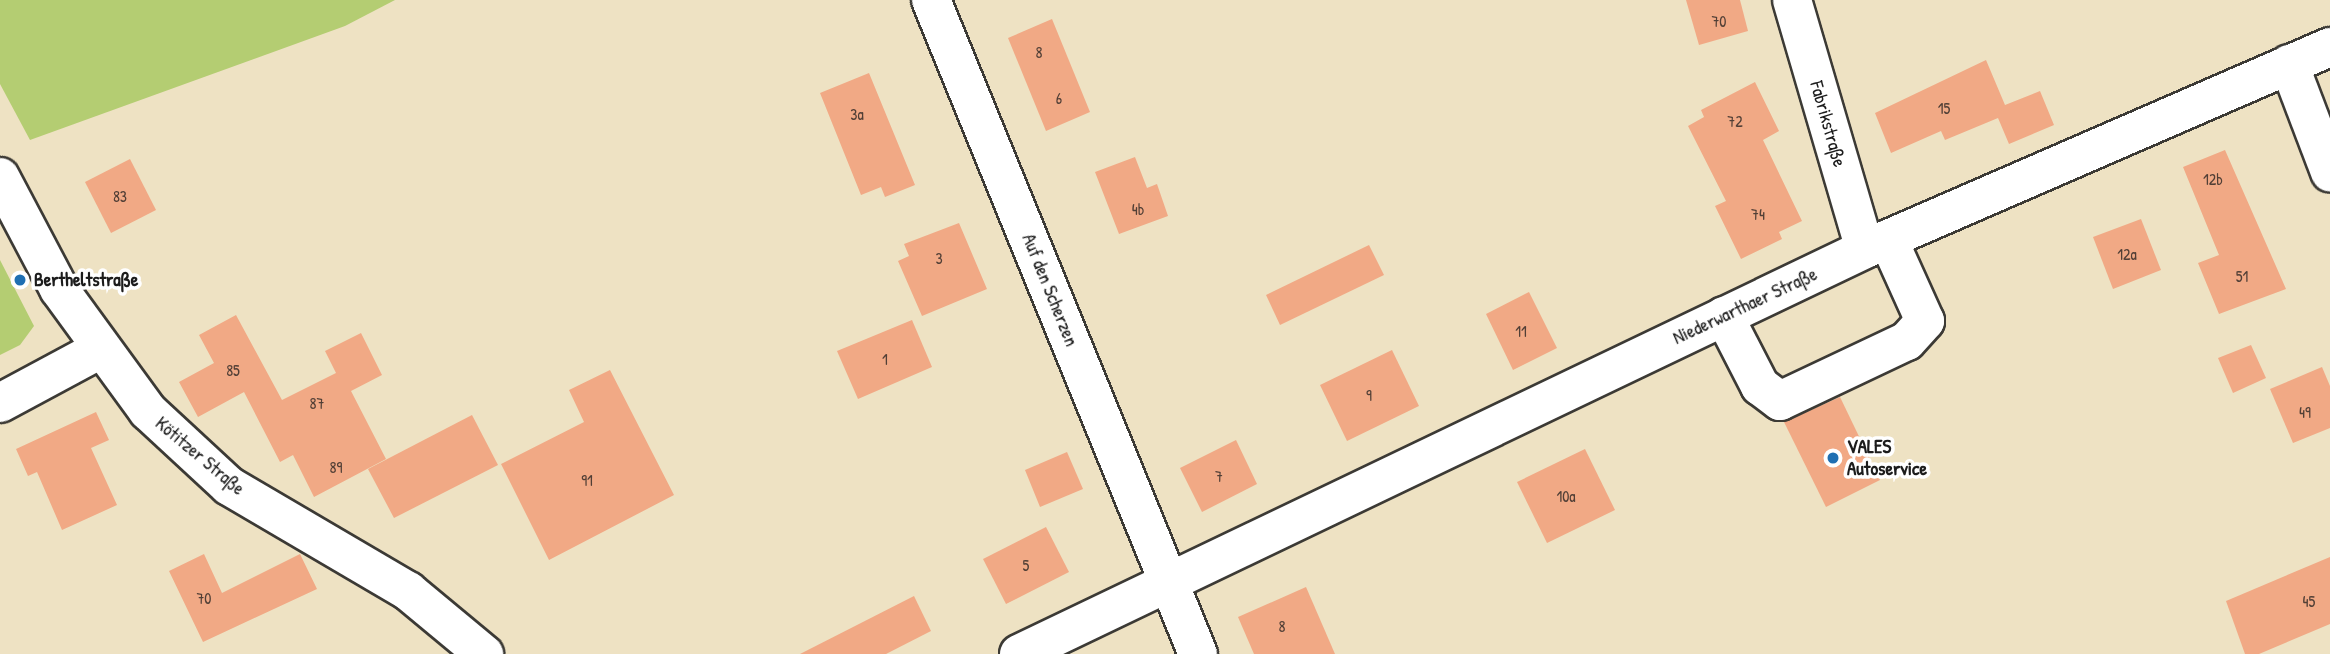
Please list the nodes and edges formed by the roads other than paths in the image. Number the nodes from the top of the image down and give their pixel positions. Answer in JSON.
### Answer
{"nodes":[{"id":1,"x":931,"y":0,"type":"edge"},
{"id":2,"x":1792,"y":0,"type":"edge"},
{"id":3,"x":2330,"y":47,"type":"edge"},
{"id":4,"x":2289,"y":64,"type":"junction"},
{"id":5,"x":2330,"y":172,"type":"edge"},
{"id":6,"x":0,"y":177,"type":"edge"},
{"id":7,"x":1876,"y":244,"type":"junction"},
{"id":8,"x":1724,"y":316,"type":"junction"},
{"id":9,"x":99,"y":350,"type":"junction"},
{"id":10,"x":0,"y":403,"type":"edge"},
{"id":11,"x":1168,"y":580,"type":"junction"},
{"id":12,"x":484,"y":654,"type":"edge"},
{"id":13,"x":1019,"y":654,"type":"edge"},
{"id":14,"x":1198,"y":654,"type":"edge"}],
"edges":[{"from":1,"to":11,"type":"street","name":"Auf den Scherzen"},
{"from":2,"to":7,"type":"street","name":"Fabrikstraße"},
{"from":3,"to":4,"type":"street","name":"Niederwarthaer Straße"},
{"from":4,"to":5,"type":"street"},
{"from":4,"to":7,"type":"street","name":"Niederwarthaer Straße"},
{"from":6,"to":9,"type":"street","name":"Kötitzer Straße"},
{"from":7,"to":8,"type":"street","name":"Niederwarthaer Straße"},
{"from":7,"to":8,"type":"street","name":"Fabrikstraße"},
{"from":8,"to":11,"type":"street","name":"Niederwarthaer Straße"},
{"from":9,"to":10,"type":"street"},
{"from":9,"to":12,"type":"street","name":"Kötitzer Straße"},
{"from":11,"to":13,"type":"street","name":"Niederwarthaer Straße"},
{"from":11,"to":14,"type":"street"}]}
